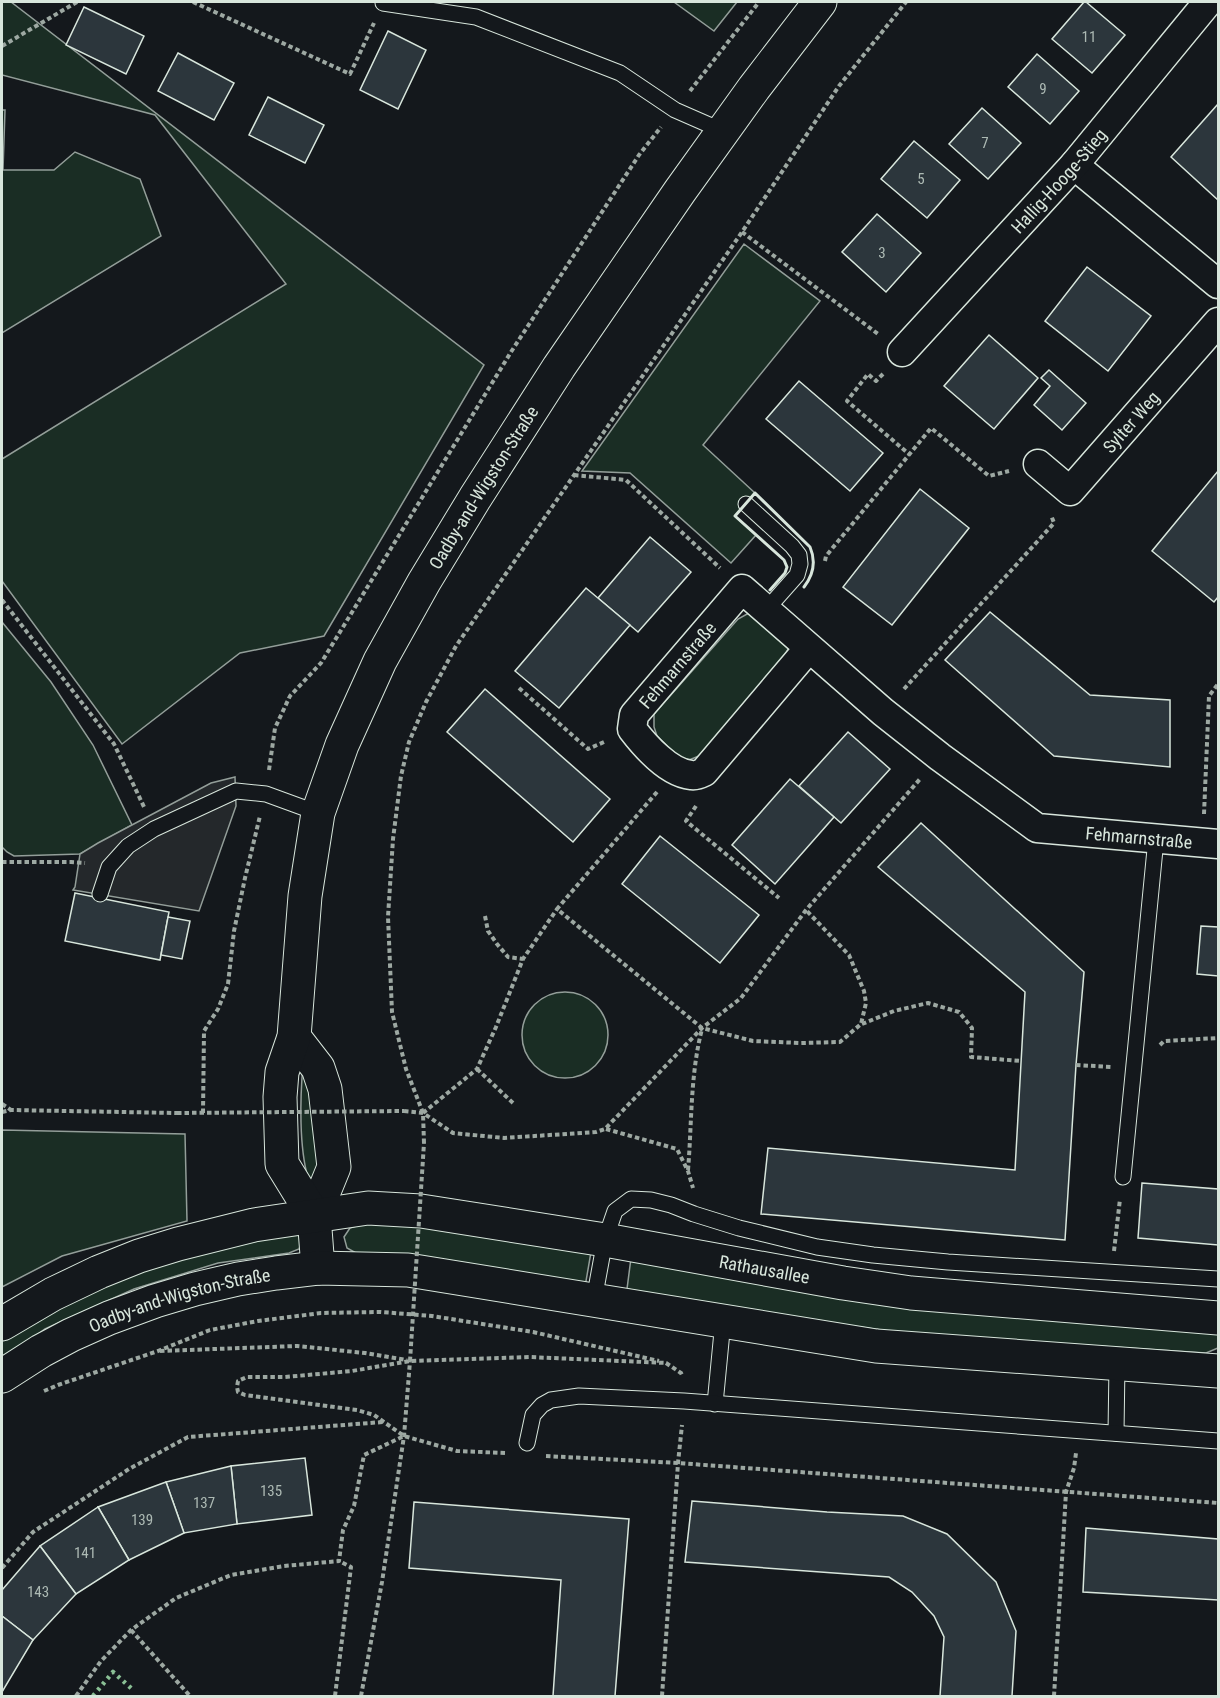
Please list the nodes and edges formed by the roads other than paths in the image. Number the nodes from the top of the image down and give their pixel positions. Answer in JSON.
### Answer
{"nodes":[{"id":1,"x":820,"y":2,"type":"edge"},
{"id":2,"x":1208,"y":2,"type":"edge"},
{"id":3,"x":383,"y":3,"type":"edge"},
{"id":4,"x":723,"y":131,"type":"junction"},
{"id":5,"x":1074,"y":165,"type":"junction"},
{"id":6,"x":1218,"y":285,"type":"edge"},
{"id":7,"x":1218,"y":322,"type":"edge"},
{"id":8,"x":902,"y":352,"type":"road end"},
{"id":9,"x":1038,"y":464,"type":"road end"},
{"id":10,"x":746,"y":504,"type":"dead end"},
{"id":11,"x":766,"y":610,"type":"junction"},
{"id":12,"x":809,"y":648,"type":"junction"},
{"id":13,"x":318,"y":813,"type":"junction"},
{"id":14,"x":1156,"y":839,"type":"junction"},
{"id":15,"x":1210,"y":844,"type":"edge"},
{"id":16,"x":100,"y":894,"type":"dead end"},
{"id":17,"x":294,"y":1037,"type":"junction"},
{"id":18,"x":1123,"y":1177,"type":"road end"},
{"id":19,"x":314,"y":1216,"type":"junction"},
{"id":20,"x":605,"y":1240,"type":"junction"},
{"id":21,"x":318,"y":1268,"type":"junction"},
{"id":22,"x":1218,"y":1278,"type":"edge"},
{"id":23,"x":594,"y":1300,"type":"junction"},
{"id":24,"x":1218,"y":1318,"type":"edge"},
{"id":25,"x":723,"y":1321,"type":"junction"},
{"id":26,"x":2,"y":1324,"type":"edge"},
{"id":27,"x":1117,"y":1364,"type":"junction"},
{"id":28,"x":1218,"y":1371,"type":"edge"},
{"id":29,"x":2,"y":1376,"type":"edge"},
{"id":30,"x":715,"y":1404,"type":"junction"},
{"id":31,"x":1116,"y":1433,"type":"junction"},
{"id":32,"x":1218,"y":1441,"type":"edge"},
{"id":33,"x":527,"y":1443,"type":"dead end"}],
"edges":[{"from":1,"to":4,"type":"main road","name":"Oadby-and-Wigston-Straße"},
{"from":2,"to":5,"type":"street","name":"Hallig-Hooge-Stieg"},
{"from":3,"to":4,"type":"lane"},
{"from":4,"to":13,"type":"main road","name":"Oadby-and-Wigston-Straße"},
{"from":5,"to":6,"type":"street"},
{"from":5,"to":8,"type":"street","name":"Hallig-Hooge-Stieg"},
{"from":7,"to":9,"type":"street","name":"Sylter Weg"},
{"from":10,"to":11,"type":"lane"},
{"from":11,"to":12,"type":"street","name":"Fehmarnstraße"},
{"from":11,"to":12,"type":"street","name":"Fehmarnstraße"},
{"from":12,"to":14,"type":"street","name":"Fehmarnstraße"},
{"from":13,"to":16,"type":"lane"},
{"from":13,"to":17,"type":"main road","name":"Oadby-and-Wigston-Straße"},
{"from":14,"to":15,"type":"street","name":"Fehmarnstraße"},
{"from":14,"to":18,"type":"lane"},
{"from":17,"to":19,"type":"main road","name":"Oadby-and-Wigston-Straße"},
{"from":17,"to":19,"type":"main road","name":"Oadby-and-Wigston-Straße"},
{"from":19,"to":20,"type":"main road","name":"Rathausallee"},
{"from":19,"to":21,"type":"main road","name":"Oadby-and-Wigston-Straße"},
{"from":19,"to":26,"type":"main road"},
{"from":20,"to":22,"type":"lane"},
{"from":20,"to":23,"type":"lane"},
{"from":20,"to":24,"type":"main road","name":"Rathausallee"},
{"from":21,"to":23,"type":"main road"},
{"from":21,"to":29,"type":"main road","name":"Oadby-and-Wigston-Straße"},
{"from":23,"to":25,"type":"main road"},
{"from":25,"to":27,"type":"main road"},
{"from":25,"to":30,"type":"lane"},
{"from":27,"to":28,"type":"main road"},
{"from":27,"to":31,"type":"lane"},
{"from":30,"to":31,"type":"lane"},
{"from":30,"to":33,"type":"lane"},
{"from":31,"to":32,"type":"lane"}]}
